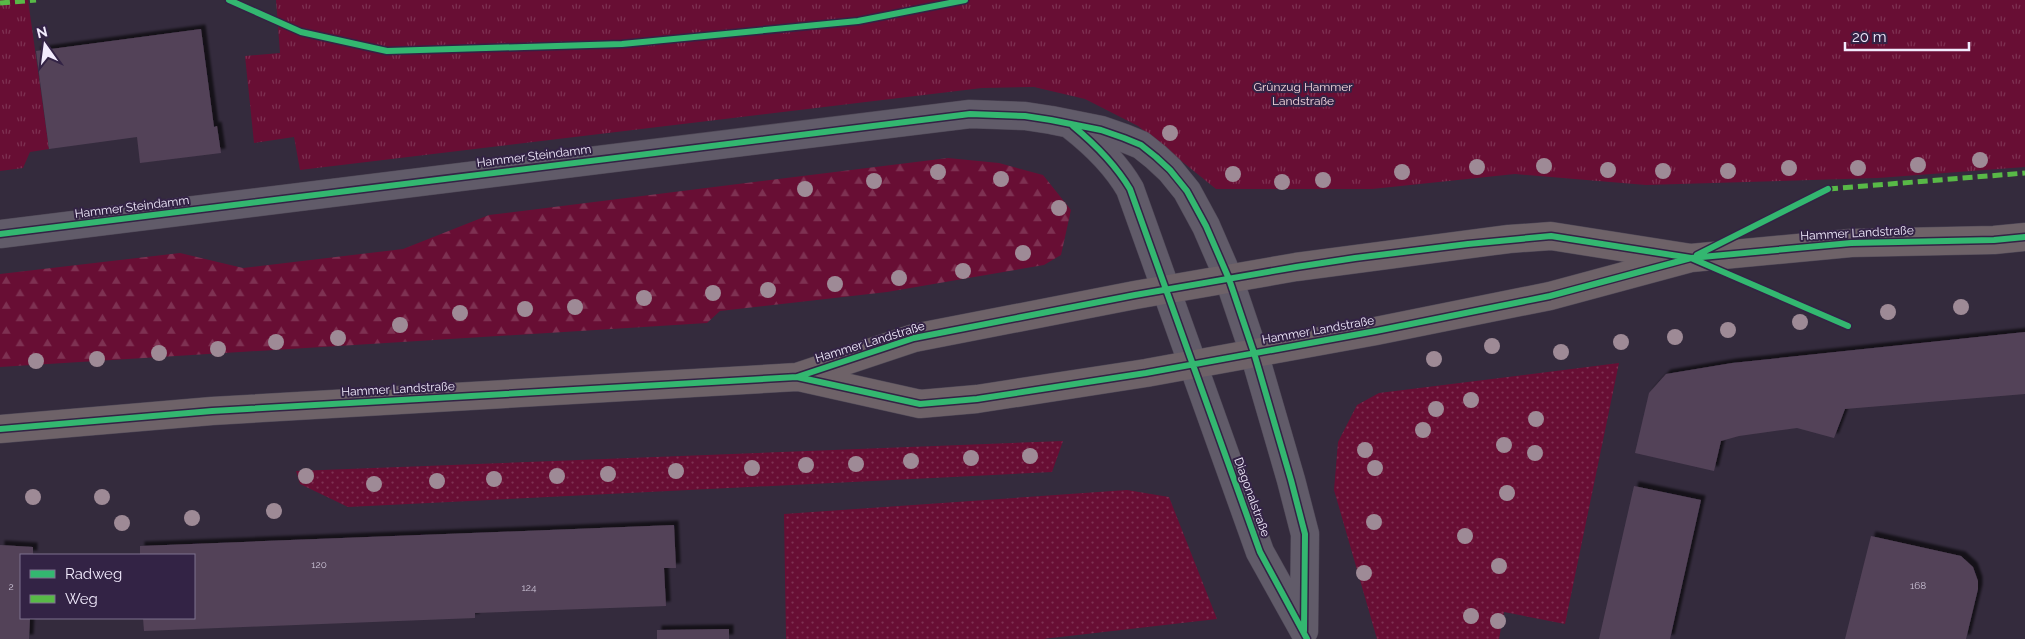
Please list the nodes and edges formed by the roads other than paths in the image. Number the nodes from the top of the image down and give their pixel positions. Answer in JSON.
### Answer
{"nodes":[{"id":1,"x":1071,"y":124,"type":"junction"},
{"id":2,"x":0,"y":234,"type":"edge"},
{"id":3,"x":2025,"y":237,"type":"edge"},
{"id":4,"x":1691,"y":258,"type":"junction"},
{"id":5,"x":1229,"y":279,"type":"junction"},
{"id":6,"x":1166,"y":290,"type":"junction"},
{"id":7,"x":1254,"y":353,"type":"junction"},
{"id":8,"x":1191,"y":364,"type":"junction"},
{"id":9,"x":797,"y":377,"type":"junction"},
{"id":10,"x":0,"y":429,"type":"edge"},
{"id":11,"x":1306,"y":635,"type":"edge"}],
"edges":[{"from":1,"to":2,"type":"street","name":"Hammer Steindamm"},
{"from":1,"to":5,"type":"street","name":"Hammer Steindamm"},
{"from":1,"to":6,"type":"street"},
{"from":3,"to":4,"type":"main road","name":"Hammer Landstraße"},
{"from":4,"to":5,"type":"main road","name":"Hammer Landstraße"},
{"from":4,"to":7,"type":"main road","name":"Hammer Landstraße"},
{"from":5,"to":6,"type":"main road","name":"Hammer Landstraße"},
{"from":5,"to":7,"type":"street","name":"Hammer Steindamm"},
{"from":6,"to":8,"type":"street","name":"Diagonalstraße"},
{"from":6,"to":9,"type":"main road","name":"Hammer Landstraße"},
{"from":7,"to":8,"type":"main road","name":"Hammer Landstraße"},
{"from":7,"to":11,"type":"street","name":"Diagonalstraße"},
{"from":8,"to":9,"type":"main road","name":"Hammer Landstraße"},
{"from":8,"to":11,"type":"street","name":"Diagonalstraße"},
{"from":9,"to":10,"type":"main road","name":"Hammer Landstraße"}]}
